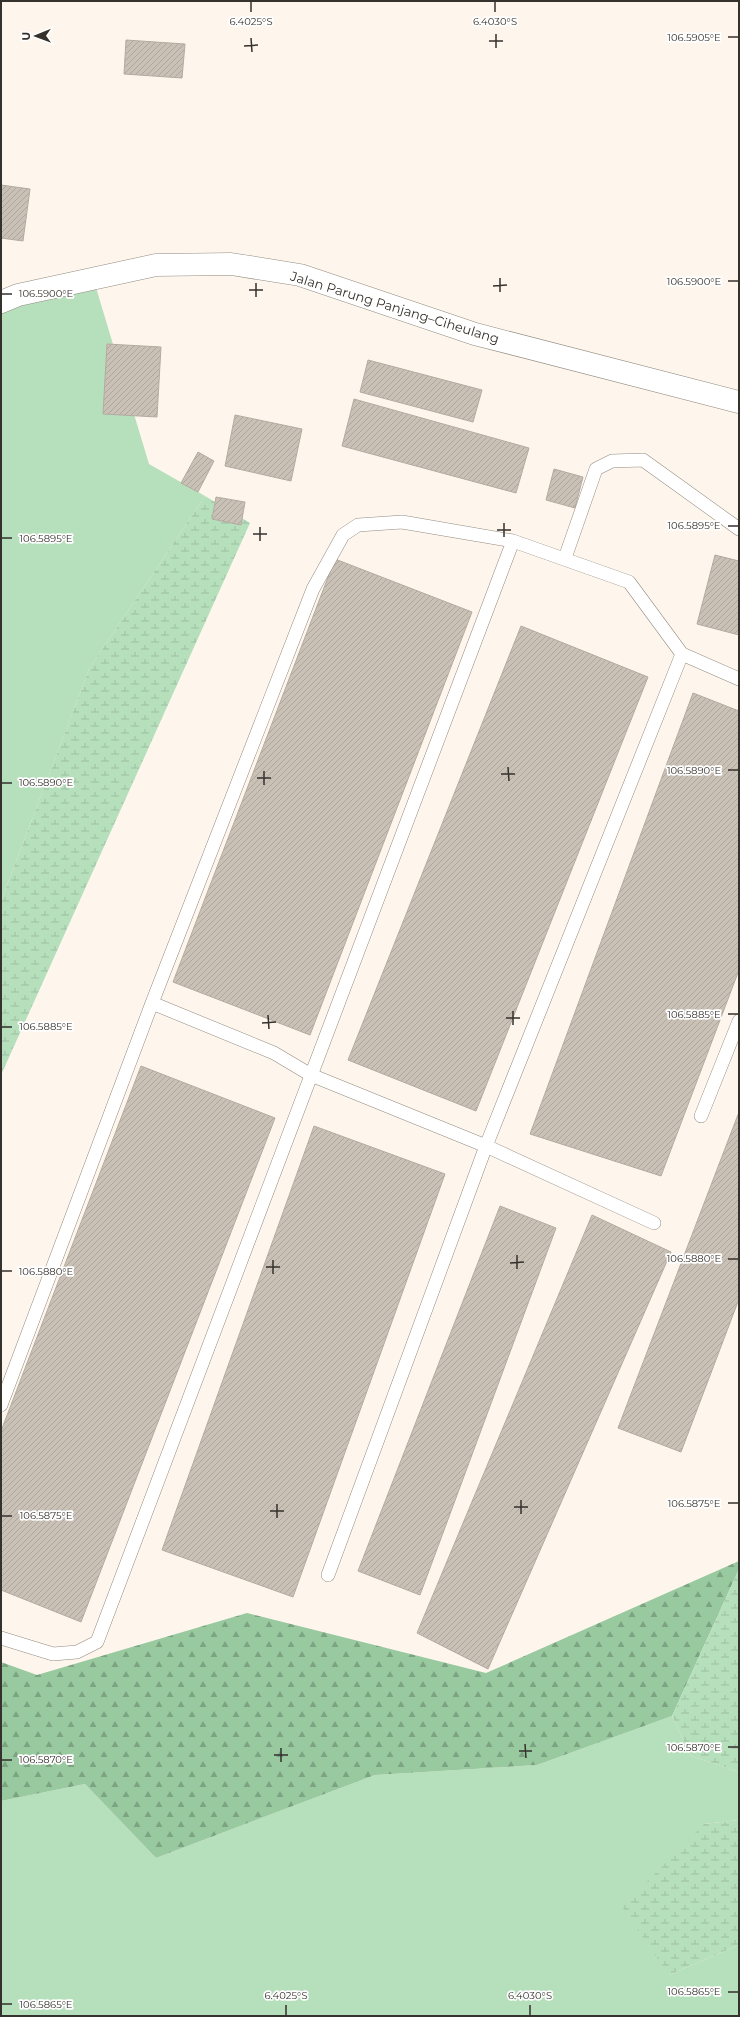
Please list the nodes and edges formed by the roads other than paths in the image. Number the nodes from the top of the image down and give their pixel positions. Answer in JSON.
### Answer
{"nodes":[{"id":1,"x":1,"y":302,"type":"edge"},
{"id":2,"x":739,"y":402,"type":"edge"},
{"id":3,"x":739,"y":529,"type":"edge"},
{"id":4,"x":513,"y":541,"type":"junction"},
{"id":5,"x":565,"y":558,"type":"junction"},
{"id":6,"x":682,"y":654,"type":"junction"},
{"id":7,"x":739,"y":679,"type":"edge"},
{"id":8,"x":152,"y":1002,"type":"junction"},
{"id":9,"x":739,"y":1021,"type":"edge"},
{"id":10,"x":311,"y":1074,"type":"junction"},
{"id":11,"x":700,"y":1116,"type":"dead end"},
{"id":12,"x":486,"y":1146,"type":"junction"},
{"id":13,"x":654,"y":1223,"type":"dead end"},
{"id":14,"x":1,"y":1405,"type":"edge"},
{"id":15,"x":328,"y":1575,"type":"dead end"},
{"id":16,"x":1,"y":1638,"type":"edge"}],
"edges":[{"from":1,"to":2,"type":"street","name":"Jalan Parung Panjang–Ciheulang"},
{"from":3,"to":5,"type":"lane"},
{"from":4,"to":5,"type":"lane"},
{"from":4,"to":8,"type":"lane"},
{"from":4,"to":10,"type":"lane"},
{"from":5,"to":6,"type":"lane"},
{"from":6,"to":7,"type":"lane"},
{"from":6,"to":12,"type":"lane"},
{"from":8,"to":10,"type":"lane"},
{"from":8,"to":14,"type":"lane"},
{"from":9,"to":11,"type":"lane"},
{"from":10,"to":12,"type":"lane"},
{"from":10,"to":16,"type":"lane"},
{"from":12,"to":13,"type":"lane"},
{"from":12,"to":15,"type":"lane"}]}
